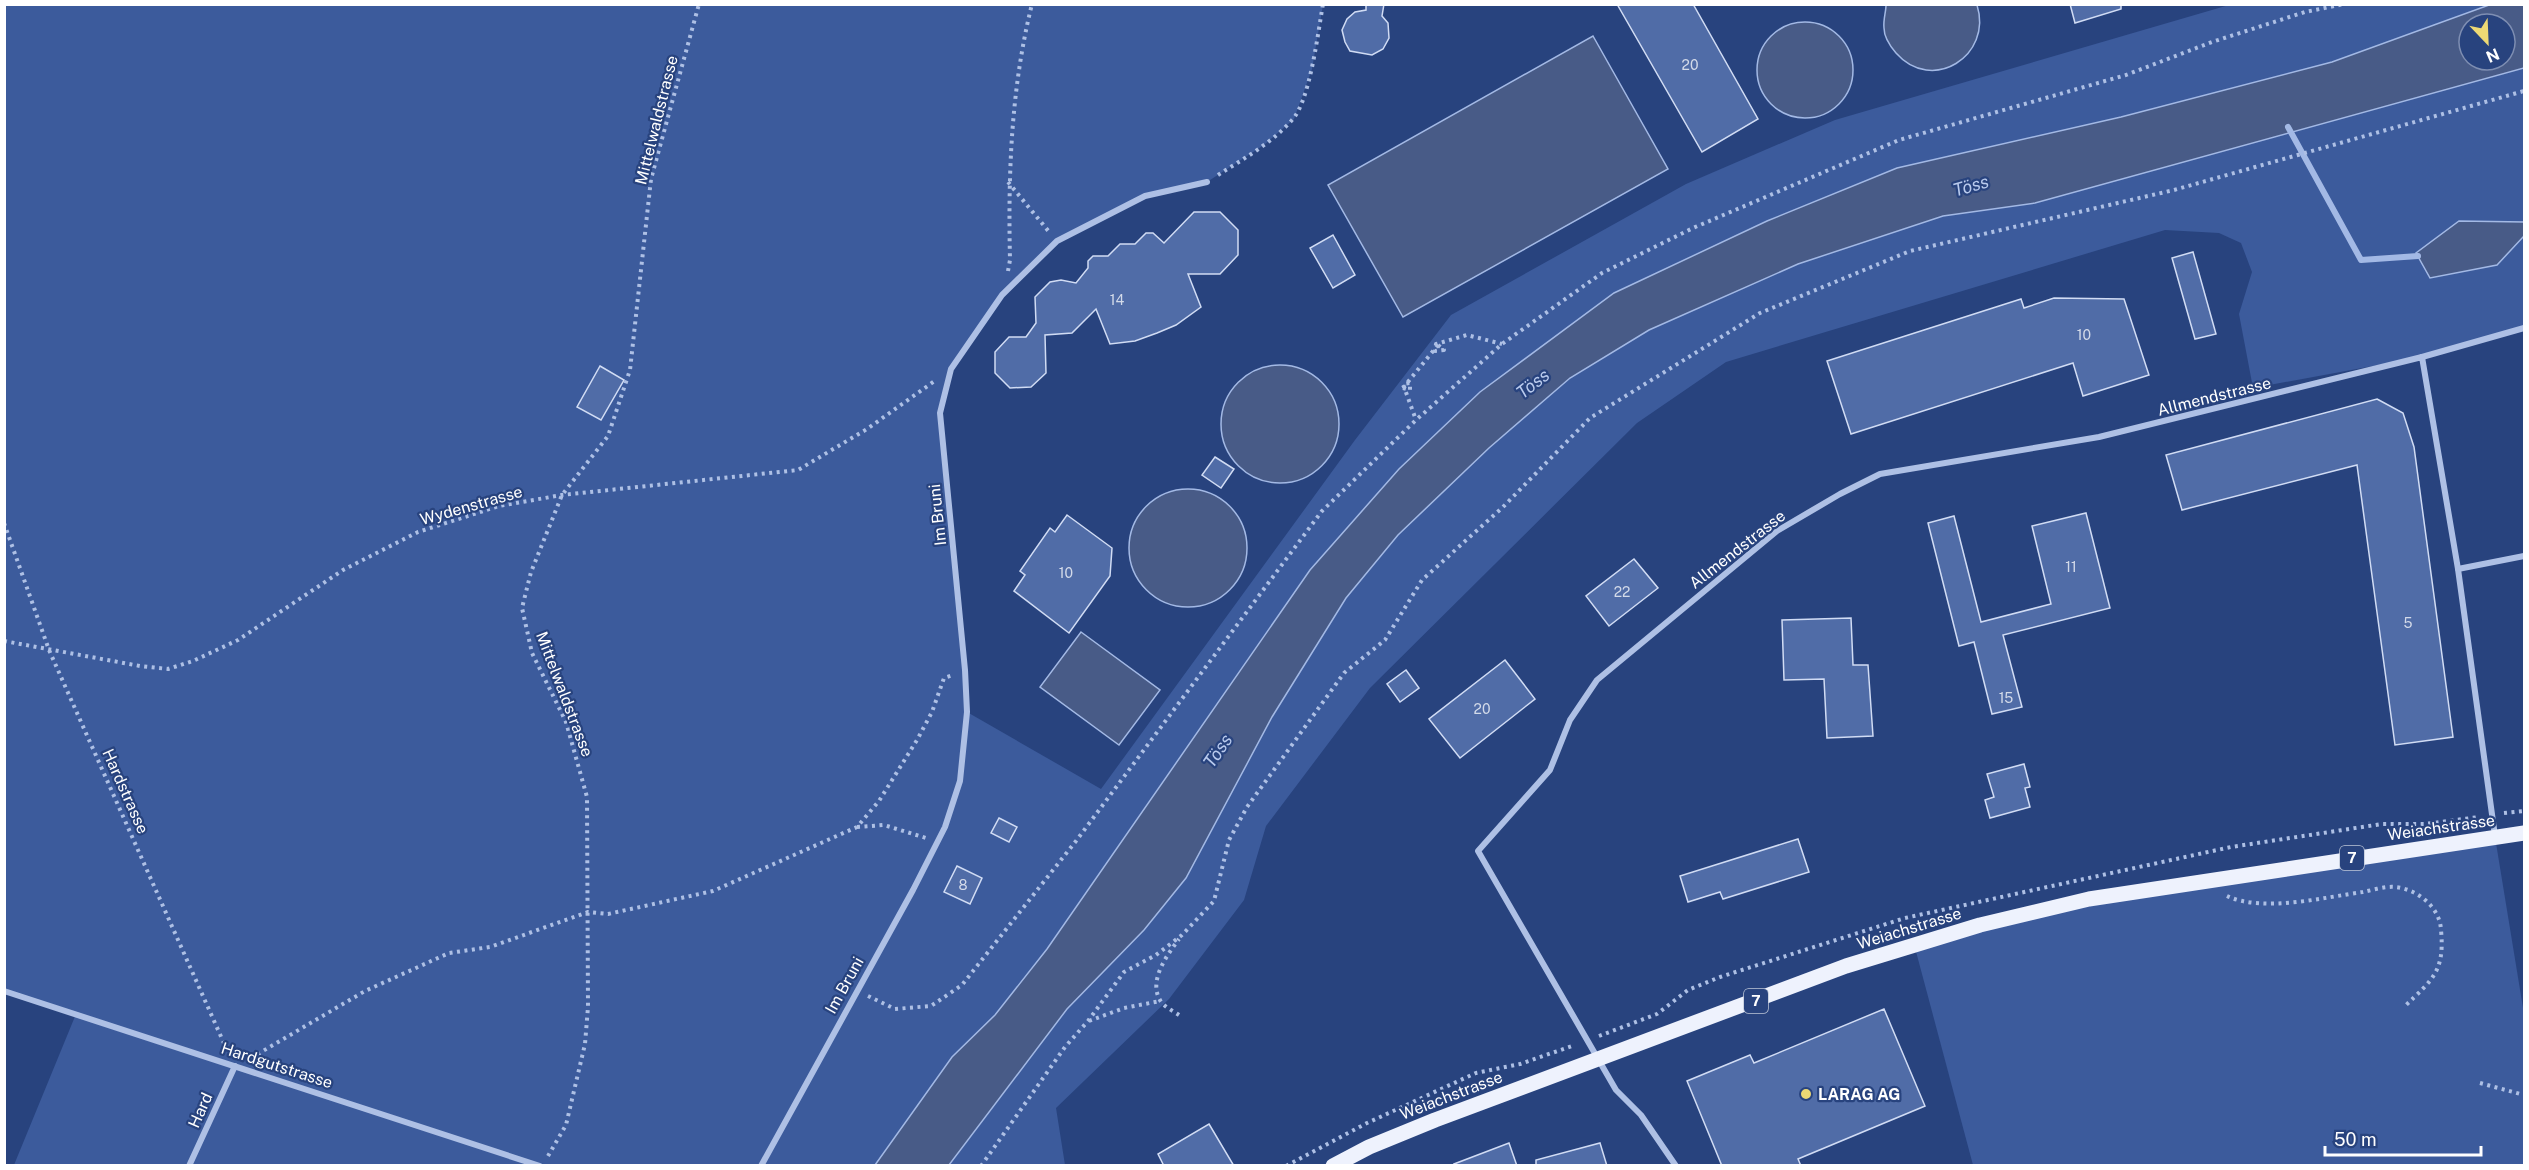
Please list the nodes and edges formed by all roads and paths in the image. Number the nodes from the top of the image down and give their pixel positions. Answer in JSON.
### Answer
{"nodes":[{"id":1,"x":699,"y":4,"type":"edge"},
{"id":2,"x":1032,"y":4,"type":"edge"},
{"id":3,"x":1323,"y":4,"type":"edge"},
{"id":4,"x":2344,"y":4,"type":"edge"},
{"id":5,"x":2524,"y":91,"type":"edge"},
{"id":6,"x":1008,"y":182,"type":"junction"},
{"id":7,"x":1207,"y":182,"type":"joint"},
{"id":8,"x":1056,"y":241,"type":"junction"},
{"id":9,"x":1002,"y":296,"type":"junction"},
{"id":10,"x":2524,"y":328,"type":"edge"},
{"id":11,"x":1502,"y":344,"type":"junction"},
{"id":12,"x":2422,"y":357,"type":"junction"},
{"id":13,"x":951,"y":369,"type":"junction"},
{"id":14,"x":1416,"y":420,"type":"junction"},
{"id":15,"x":562,"y":495,"type":"junction"},
{"id":16,"x":4,"y":523,"type":"edge"},
{"id":17,"x":2524,"y":556,"type":"edge"},
{"id":18,"x":2458,"y":569,"type":"junction"},
{"id":19,"x":4,"y":641,"type":"edge"},
{"id":20,"x":49,"y":650,"type":"junction"},
{"id":21,"x":965,"y":670,"type":"junction"},
{"id":22,"x":857,"y":827,"type":"junction"},
{"id":23,"x":2524,"y":833,"type":"edge"},
{"id":24,"x":2495,"y":837,"type":"junction"},
{"id":25,"x":937,"y":842,"type":"junction"},
{"id":26,"x":2208,"y":880,"type":"junction"},
{"id":27,"x":588,"y":912,"type":"junction"},
{"id":28,"x":1182,"y":935,"type":"junction"},
{"id":29,"x":857,"y":990,"type":"junction"},
{"id":30,"x":4,"y":991,"type":"edge"},
{"id":31,"x":1160,"y":1001,"type":"junction"},
{"id":32,"x":2404,"y":1007,"type":"dead end"},
{"id":33,"x":1179,"y":1015,"type":"dead end"},
{"id":34,"x":1088,"y":1022,"type":"junction"},
{"id":35,"x":1599,"y":1060,"type":"junction"},
{"id":36,"x":235,"y":1066,"type":"junction"},
{"id":37,"x":245,"y":1069,"type":"junction"},
{"id":38,"x":2480,"y":1083,"type":"dead end"},
{"id":39,"x":2524,"y":1095,"type":"edge"},
{"id":40,"x":189,"y":1166,"type":"edge"},
{"id":41,"x":541,"y":1166,"type":"edge"},
{"id":42,"x":761,"y":1166,"type":"edge"},
{"id":43,"x":981,"y":1166,"type":"edge"},
{"id":44,"x":1333,"y":1166,"type":"edge"},
{"id":45,"x":1676,"y":1166,"type":"edge"}],
"edges":[{"from":1,"to":15,"type":"path","name":"Mittelwaldstrasse"},
{"from":2,"to":6,"type":"path"},
{"from":3,"to":7,"type":"path"},
{"from":4,"to":11,"type":"path"},
{"from":5,"to":28,"type":"path"},
{"from":6,"to":8,"type":"path"},
{"from":6,"to":9,"type":"path"},
{"from":7,"to":8,"type":"street","name":"Im Bruni"},
{"from":8,"to":9,"type":"street","name":"Im Bruni"},
{"from":9,"to":13,"type":"street","name":"Im Bruni"},
{"from":10,"to":12,"type":"street","name":"Allmendstrasse"},
{"from":11,"to":14,"type":"path"},
{"from":11,"to":14,"type":"path","bridge":true},
{"from":12,"to":18,"type":"street"},
{"from":12,"to":35,"type":"street","name":"Allmendstrasse"},
{"from":13,"to":15,"type":"path","name":"Wydenstrasse"},
{"from":13,"to":21,"type":"street","name":"Im Bruni"},
{"from":14,"to":29,"type":"path"},
{"from":15,"to":20,"type":"path","name":"Wydenstrasse"},
{"from":15,"to":27,"type":"path","name":"Mittelwaldstrasse"},
{"from":16,"to":20,"type":"path","name":"Hardstrasse"},
{"from":17,"to":18,"type":"street"},
{"from":18,"to":24,"type":"street"},
{"from":19,"to":20,"type":"path","name":"Wydenstrasse"},
{"from":20,"to":36,"type":"path","name":"Hardstrasse"},
{"from":21,"to":22,"type":"path"},
{"from":21,"to":25,"type":"street","name":"Im Bruni"},
{"from":22,"to":25,"type":"path"},
{"from":22,"to":27,"type":"path"},
{"from":23,"to":24,"type":"main road","name":"Weiachstrasse","number":"7"},
{"from":24,"to":26,"type":"main road","name":"Weiachstrasse","number":"7"},
{"from":25,"to":29,"type":"street","name":"Im Bruni"},
{"from":26,"to":32,"type":"path"},
{"from":26,"to":35,"type":"main road","name":"Weiachstrasse","number":"7"},
{"from":27,"to":37,"type":"path"},
{"from":27,"to":41,"type":"path","name":"Mittelwaldstrasse"},
{"from":28,"to":31,"type":"path"},
{"from":28,"to":34,"type":"path"},
{"from":29,"to":42,"type":"street","name":"Im Bruni"},
{"from":30,"to":36,"type":"street","name":"Hardgutstrasse"},
{"from":31,"to":33,"type":"path"},
{"from":31,"to":34,"type":"path"},
{"from":34,"to":43,"type":"path"},
{"from":35,"to":44,"type":"main road","name":"Weiachstrasse","number":"7"},
{"from":35,"to":45,"type":"street"},
{"from":36,"to":37,"type":"street","name":"Hardgutstrasse"},
{"from":36,"to":40,"type":"street","name":"Hard"},
{"from":37,"to":41,"type":"street","name":"Hardgutstrasse"},
{"from":38,"to":39,"type":"path"}]}
